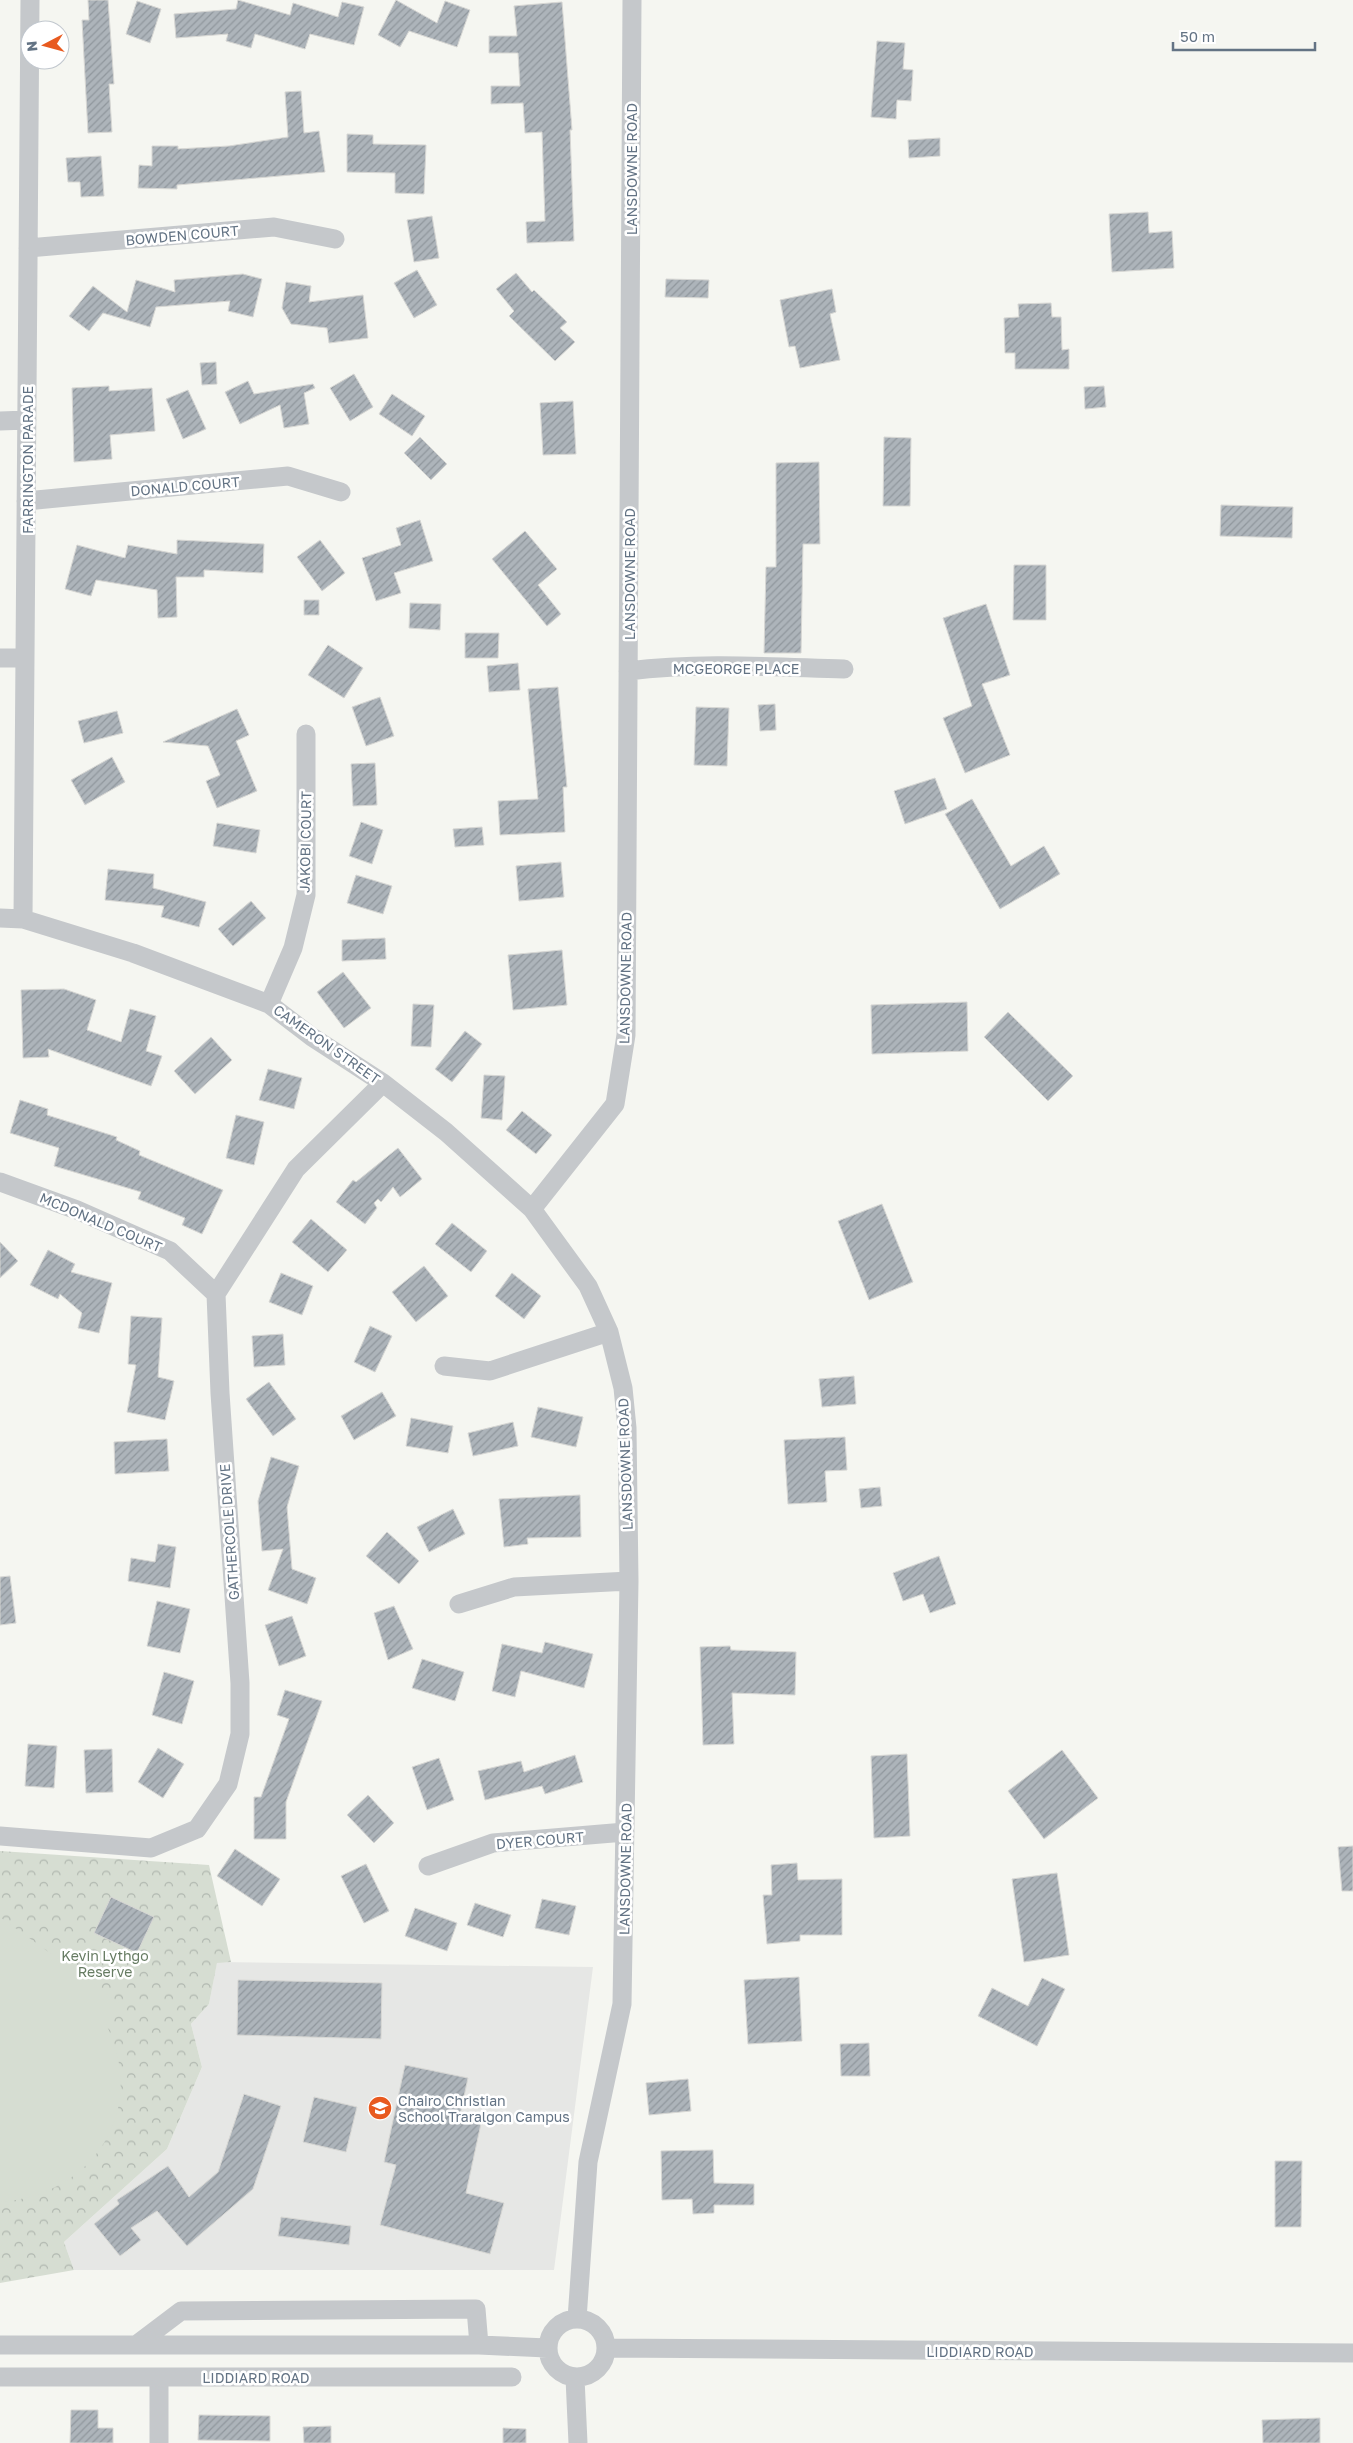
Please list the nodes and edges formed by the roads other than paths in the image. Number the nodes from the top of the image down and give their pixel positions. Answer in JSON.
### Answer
{"nodes":[{"id":1,"x":30,"y":0,"type":"edge"},
{"id":2,"x":632,"y":0,"type":"edge"},
{"id":3,"x":335,"y":238,"type":"dead end"},
{"id":4,"x":28,"y":248,"type":"junction"},
{"id":5,"x":27,"y":420,"type":"junction"},
{"id":6,"x":0,"y":421,"type":"edge"},
{"id":7,"x":341,"y":492,"type":"dead end"},
{"id":8,"x":26,"y":501,"type":"junction"},
{"id":9,"x":0,"y":658,"type":"edge"},
{"id":10,"x":25,"y":658,"type":"junction"},
{"id":11,"x":844,"y":669,"type":"dead end"},
{"id":12,"x":628,"y":671,"type":"junction"},
{"id":13,"x":306,"y":734,"type":"dead end"},
{"id":14,"x":0,"y":918,"type":"edge"},
{"id":15,"x":23,"y":919,"type":"junction"},
{"id":16,"x":269,"y":1004,"type":"junction"},
{"id":17,"x":383,"y":1084,"type":"junction"},
{"id":18,"x":0,"y":1182,"type":"edge"},
{"id":19,"x":532,"y":1209,"type":"junction"},
{"id":20,"x":216,"y":1294,"type":"junction"},
{"id":21,"x":609,"y":1332,"type":"junction"},
{"id":22,"x":444,"y":1366,"type":"dead end"},
{"id":23,"x":628,"y":1581,"type":"junction"},
{"id":24,"x":459,"y":1604,"type":"dead end"},
{"id":25,"x":625,"y":1832,"type":"junction"},
{"id":26,"x":0,"y":1836,"type":"edge"},
{"id":27,"x":428,"y":1866,"type":"dead end"},
{"id":28,"x":577,"y":2319,"type":"junction"},
{"id":29,"x":0,"y":2345,"type":"edge"},
{"id":30,"x":136,"y":2345,"type":"junction"},
{"id":31,"x":480,"y":2345,"type":"junction"},
{"id":32,"x":547,"y":2348,"type":"junction"},
{"id":33,"x":606,"y":2348,"type":"junction"},
{"id":34,"x":1353,"y":2353,"type":"edge"},
{"id":35,"x":0,"y":2377,"type":"edge"},
{"id":36,"x":159,"y":2377,"type":"junction"},
{"id":37,"x":512,"y":2377,"type":"dead end"},
{"id":38,"x":576,"y":2378,"type":"junction"},
{"id":39,"x":159,"y":2443,"type":"edge"},
{"id":40,"x":578,"y":2443,"type":"edge"}],
"edges":[{"from":1,"to":4,"type":"street","name":"FARRINGTON PARADE"},
{"from":2,"to":12,"type":"street","name":"LANSDOWNE ROAD"},
{"from":3,"to":4,"type":"street","name":"BOWDEN COURT"},
{"from":4,"to":5,"type":"street","name":"FARRINGTON PARADE"},
{"from":5,"to":6,"type":"street"},
{"from":5,"to":8,"type":"street","name":"FARRINGTON PARADE"},
{"from":7,"to":8,"type":"street","name":"DONALD COURT"},
{"from":8,"to":10,"type":"street","name":"FARRINGTON PARADE"},
{"from":9,"to":10,"type":"street"},
{"from":10,"to":15,"type":"street","name":"FARRINGTON PARADE"},
{"from":11,"to":12,"type":"street","name":"MCGEORGE PLACE"},
{"from":12,"to":19,"type":"street","name":"LANSDOWNE ROAD"},
{"from":13,"to":16,"type":"street","name":"JAKOBI COURT"},
{"from":14,"to":15,"type":"street","name":"CAMERON STREET"},
{"from":15,"to":16,"type":"street","name":"CAMERON STREET"},
{"from":16,"to":17,"type":"street","name":"CAMERON STREET"},
{"from":17,"to":19,"type":"street","name":"CAMERON STREET"},
{"from":17,"to":20,"type":"street"},
{"from":18,"to":20,"type":"street","name":"MCDONALD COURT"},
{"from":19,"to":21,"type":"street","name":"LANSDOWNE ROAD"},
{"from":20,"to":26,"type":"street","name":"GATHERCOLE DRIVE"},
{"from":21,"to":22,"type":"street"},
{"from":21,"to":23,"type":"street","name":"LANSDOWNE ROAD"},
{"from":23,"to":24,"type":"street"},
{"from":23,"to":25,"type":"street","name":"LANSDOWNE ROAD"},
{"from":25,"to":27,"type":"street","name":"DYER COURT"},
{"from":25,"to":28,"type":"street","name":"LANSDOWNE ROAD"},
{"from":28,"to":32,"type":"street"},
{"from":28,"to":33,"type":"street"},
{"from":29,"to":30,"type":"street"},
{"from":30,"to":31,"type":"street"},
{"from":30,"to":31,"type":"street"},
{"from":31,"to":32,"type":"street"},
{"from":32,"to":38,"type":"street"},
{"from":33,"to":34,"type":"street","name":"LIDDIARD ROAD"},
{"from":33,"to":38,"type":"street"},
{"from":35,"to":36,"type":"street","name":"LIDDIARD ROAD"},
{"from":36,"to":37,"type":"street","name":"LIDDIARD ROAD"},
{"from":36,"to":39,"type":"street"},
{"from":38,"to":40,"type":"street"}]}
